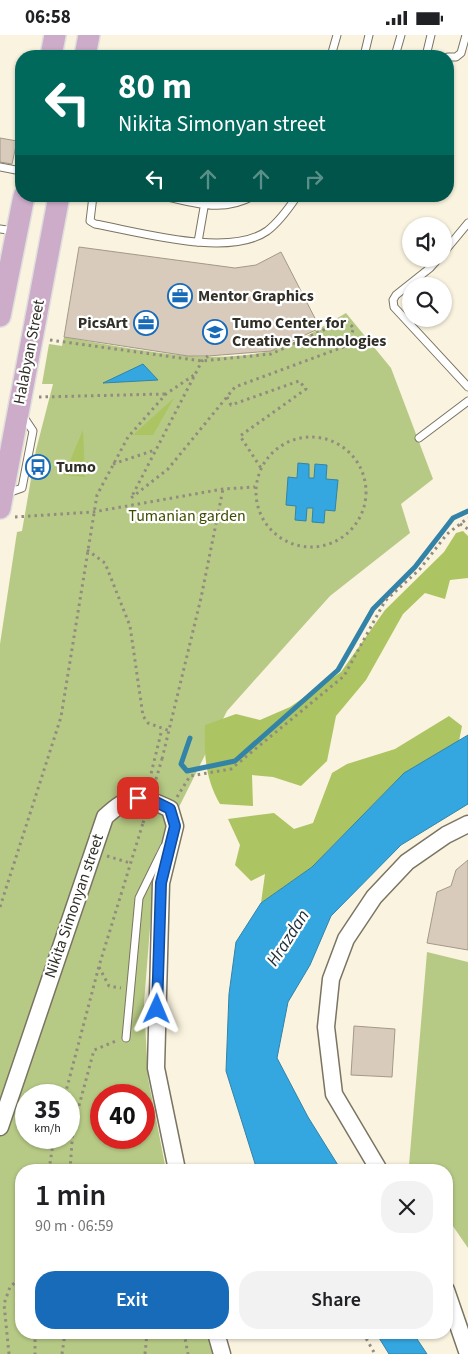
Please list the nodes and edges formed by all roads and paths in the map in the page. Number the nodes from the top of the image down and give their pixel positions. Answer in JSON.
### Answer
{"nodes":[{"id":1,"x":55,"y":35,"type":"edge"},
{"id":2,"x":89,"y":35,"type":"edge"},
{"id":3,"x":337,"y":35,"type":"edge"},
{"id":4,"x":369,"y":35,"type":"edge"},
{"id":5,"x":401,"y":35,"type":"edge"},
{"id":6,"x":430,"y":35,"type":"edge"},
{"id":7,"x":466,"y":35,"type":"edge"},
{"id":8,"x":52,"y":50,"type":"edge"},
{"id":9,"x":86,"y":50,"type":"edge"},
{"id":10,"x":333,"y":50,"type":"edge"},
{"id":11,"x":365,"y":50,"type":"edge"},
{"id":12,"x":397,"y":50,"type":"edge"},
{"id":13,"x":427,"y":50,"type":"edge"},
{"id":14,"x":454,"y":57,"type":"edge"},
{"id":15,"x":0,"y":167,"type":"edge"},
{"id":16,"x":15,"y":170,"type":"edge"},
{"id":17,"x":21,"y":202,"type":"edge"},
{"id":18,"x":57,"y":202,"type":"edge"},
{"id":19,"x":92,"y":202,"type":"edge"},
{"id":20,"x":190,"y":202,"type":"edge"},
{"id":21,"x":205,"y":202,"type":"edge"},
{"id":22,"x":240,"y":202,"type":"edge"},
{"id":23,"x":293,"y":202,"type":"edge"},
{"id":24,"x":204,"y":205,"type":"junction"},
{"id":25,"x":468,"y":223,"type":"edge"},
{"id":26,"x":8,"y":230,"type":"edge"},
{"id":27,"x":198,"y":242,"type":"junction"},
{"id":28,"x":452,"y":242,"type":"edge"},
{"id":29,"x":431,"y":267,"type":"edge"},
{"id":30,"x":0,"y":316,"type":"edge"},
{"id":31,"x":50,"y":340,"type":"dead end"},
{"id":32,"x":208,"y":357,"type":"dead end"},
{"id":33,"x":202,"y":361,"type":"junction"},
{"id":34,"x":195,"y":374,"type":"junction"},
{"id":35,"x":468,"y":387,"type":"edge"},
{"id":36,"x":166,"y":394,"type":"junction"},
{"id":37,"x":39,"y":397,"type":"dead end"},
{"id":38,"x":227,"y":397,"type":"junction"},
{"id":39,"x":468,"y":401,"type":"edge"},
{"id":40,"x":419,"y":438,"type":"dead end"},
{"id":41,"x":155,"y":450,"type":"junction"},
{"id":42,"x":113,"y":465,"type":"junction"},
{"id":43,"x":260,"y":468,"type":"junction"},
{"id":44,"x":255,"y":487,"type":"junction"},
{"id":45,"x":223,"y":489,"type":"junction"},
{"id":46,"x":4,"y":503,"type":"edge"},
{"id":47,"x":93,"y":512,"type":"junction"},
{"id":48,"x":468,"y":518,"type":"edge"},
{"id":49,"x":460,"y":523,"type":"junction"},
{"id":50,"x":468,"y":529,"type":"edge"},
{"id":51,"x":87,"y":550,"type":"junction"},
{"id":52,"x":162,"y":729,"type":"junction"},
{"id":53,"x":170,"y":731,"type":"junction"},
{"id":54,"x":145,"y":798,"type":"junction"},
{"id":55,"x":170,"y":809,"type":"junction"},
{"id":56,"x":468,"y":824,"type":"edge"},
{"id":57,"x":175,"y":826,"type":"junction"},
{"id":58,"x":92,"y":851,"type":"junction"},
{"id":59,"x":130,"y":863,"type":"junction"},
{"id":60,"x":0,"y":907,"type":"edge"},
{"id":61,"x":99,"y":966,"type":"junction"},
{"id":62,"x":130,"y":989,"type":"junction"},
{"id":63,"x":126,"y":1038,"type":"joint"},
{"id":64,"x":68,"y":1084,"type":"edge"},
{"id":65,"x":80,"y":1102,"type":"edge"},
{"id":66,"x":0,"y":1127,"type":"edge"},
{"id":67,"x":52,"y":1149,"type":"edge"},
{"id":68,"x":72,"y":1149,"type":"edge"},
{"id":69,"x":50,"y":1164,"type":"edge"},
{"id":70,"x":71,"y":1164,"type":"edge"},
{"id":71,"x":176,"y":1164,"type":"edge"},
{"id":72,"x":375,"y":1164,"type":"edge"},
{"id":73,"x":15,"y":1282,"type":"edge"},
{"id":74,"x":453,"y":1310,"type":"edge"},
{"id":75,"x":35,"y":1339,"type":"edge"},
{"id":76,"x":64,"y":1339,"type":"edge"},
{"id":77,"x":146,"y":1339,"type":"edge"},
{"id":78,"x":185,"y":1339,"type":"edge"},
{"id":79,"x":218,"y":1339,"type":"edge"},
{"id":80,"x":366,"y":1339,"type":"edge"},
{"id":81,"x":9,"y":1354,"type":"edge"},
{"id":82,"x":35,"y":1354,"type":"edge"},
{"id":83,"x":62,"y":1354,"type":"edge"},
{"id":84,"x":145,"y":1354,"type":"edge"},
{"id":85,"x":188,"y":1354,"type":"edge"},
{"id":86,"x":222,"y":1354,"type":"edge"},
{"id":87,"x":375,"y":1354,"type":"edge"},
{"id":88,"x":468,"y":1354,"type":"edge"}],
"edges":[{"from":1,"to":8,"type":"main road"},
{"from":2,"to":9,"type":"main road"},
{"from":3,"to":10,"type":"lane"},
{"from":4,"to":11,"type":"lane"},
{"from":5,"to":12,"type":"lane"},
{"from":6,"to":13,"type":"lane"},
{"from":7,"to":14,"type":"lane"},
{"from":15,"to":16,"type":"lane"},
{"from":17,"to":26,"type":"main road"},
{"from":18,"to":46,"type":"main road","name":"Halabyan Street"},
{"from":19,"to":27,"type":"lane"},
{"from":20,"to":24,"type":"lane"},
{"from":21,"to":24,"type":"lane"},
{"from":22,"to":24,"type":"lane"},
{"from":23,"to":27,"type":"lane"},
{"from":24,"to":27,"type":"lane"},
{"from":25,"to":28,"type":"lane"},
{"from":26,"to":30,"type":"main road"},
{"from":29,"to":35,"type":"lane"},
{"from":31,"to":33,"type":"path"},
{"from":32,"to":33,"type":"path"},
{"from":33,"to":34,"type":"path"},
{"from":33,"to":38,"type":"path"},
{"from":34,"to":36,"type":"path"},
{"from":34,"to":41,"type":"path"},
{"from":36,"to":37,"type":"path"},
{"from":36,"to":42,"type":"path"},
{"from":38,"to":41,"type":"path"},
{"from":38,"to":43,"type":"path"},
{"from":39,"to":40,"type":"lane"},
{"from":41,"to":42,"type":"path"},
{"from":42,"to":47,"type":"path"},
{"from":43,"to":44,"type":"path"},
{"from":43,"to":44,"type":"path"},
{"from":44,"to":45,"type":"path"},
{"from":45,"to":47,"type":"path"},
{"from":45,"to":53,"type":"path"},
{"from":46,"to":47,"type":"path"},
{"from":47,"to":51,"type":"path"},
{"from":48,"to":49,"type":"path"},
{"from":49,"to":50,"type":"path"},
{"from":49,"to":55,"type":"path"},
{"from":51,"to":52,"type":"path"},
{"from":51,"to":60,"type":"path"},
{"from":52,"to":53,"type":"path"},
{"from":52,"to":54,"type":"path"},
{"from":53,"to":59,"type":"path","bridge":true},
{"from":54,"to":55,"type":"street"},
{"from":54,"to":58,"type":"street","name":"Nikita Simonyan street"},
{"from":55,"to":57,"type":"street"},
{"from":56,"to":72,"type":"street"},
{"from":57,"to":62,"type":"lane"},
{"from":57,"to":71,"type":"street"},
{"from":58,"to":59,"type":"path"},
{"from":58,"to":66,"type":"street","name":"Nikita Simonyan street"},
{"from":59,"to":61,"type":"path"},
{"from":61,"to":62,"type":"path"},
{"from":61,"to":64,"type":"path"},
{"from":62,"to":63,"type":"lane"},
{"from":63,"to":65,"type":"path"},
{"from":67,"to":69,"type":"path"},
{"from":68,"to":70,"type":"path"},
{"from":73,"to":81,"type":"path"},
{"from":74,"to":88,"type":"street"},
{"from":75,"to":82,"type":"path"},
{"from":76,"to":83,"type":"path"},
{"from":77,"to":84,"type":"path"},
{"from":78,"to":85,"type":"path"},
{"from":79,"to":86,"type":"street"},
{"from":80,"to":87,"type":"path"}]}
